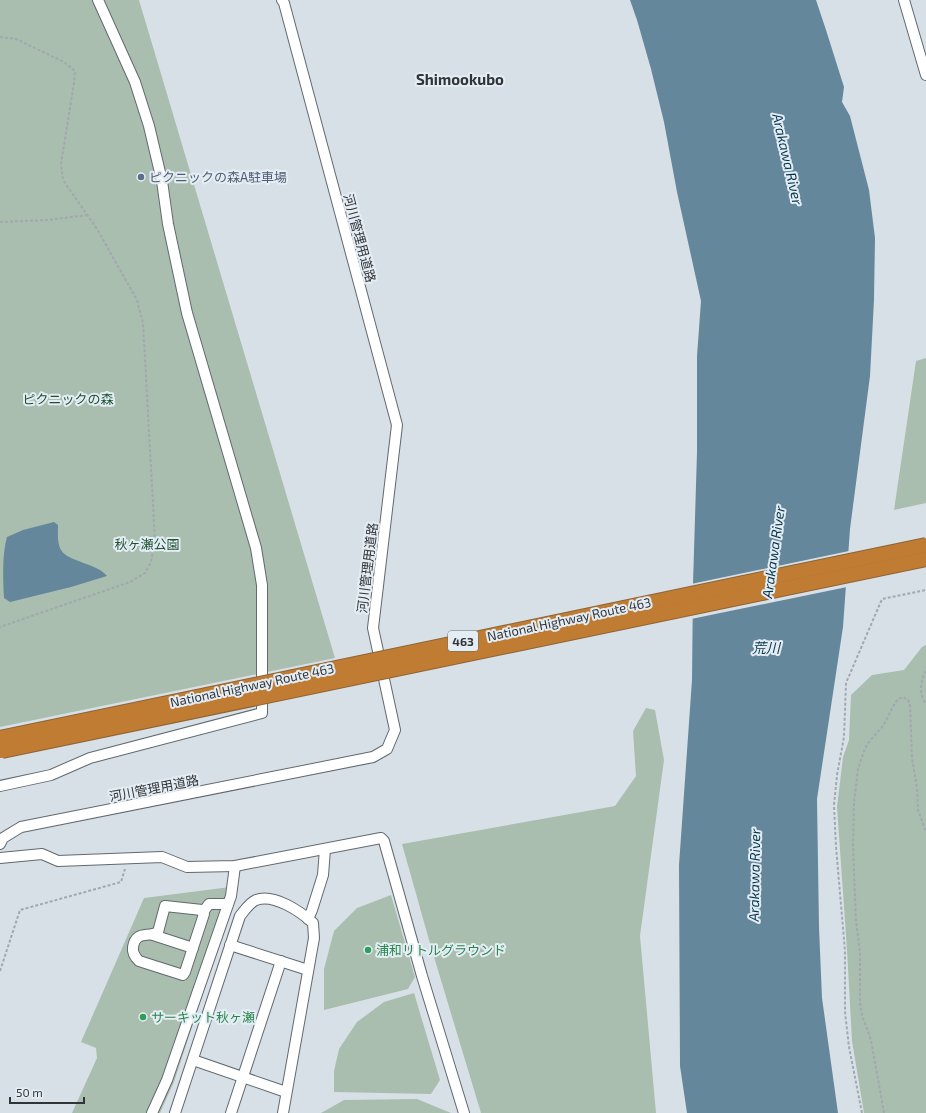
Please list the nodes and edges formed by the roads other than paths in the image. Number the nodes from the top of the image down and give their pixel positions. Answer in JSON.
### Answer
{"nodes":[{"id":1,"x":98,"y":0,"type":"edge"},
{"id":2,"x":282,"y":0,"type":"edge"},
{"id":3,"x":904,"y":0,"type":"edge"},
{"id":4,"x":926,"y":75,"type":"edge"},
{"id":5,"x":926,"y":545,"type":"edge"},
{"id":6,"x":926,"y":559,"type":"edge"},
{"id":7,"x":1,"y":745,"type":"edge"},
{"id":8,"x":0,"y":786,"type":"edge"},
{"id":9,"x":0,"y":844,"type":"edge"},
{"id":10,"x":324,"y":849,"type":"junction"},
{"id":11,"x":0,"y":858,"type":"edge"},
{"id":12,"x":235,"y":866,"type":"junction"},
{"id":13,"x":228,"y":904,"type":"junction"},
{"id":14,"x":203,"y":912,"type":"junction"},
{"id":15,"x":308,"y":919,"type":"junction"},
{"id":16,"x":153,"y":935,"type":"junction"},
{"id":17,"x":230,"y":946,"type":"junction"},
{"id":18,"x":193,"y":948,"type":"junction"},
{"id":19,"x":281,"y":961,"type":"junction"},
{"id":20,"x":308,"y":970,"type":"junction"},
{"id":21,"x":193,"y":1060,"type":"junction"},
{"id":22,"x":243,"y":1076,"type":"junction"},
{"id":23,"x":286,"y":1092,"type":"junction"},
{"id":24,"x":152,"y":1113,"type":"edge"},
{"id":25,"x":175,"y":1113,"type":"edge"},
{"id":26,"x":231,"y":1113,"type":"edge"},
{"id":27,"x":282,"y":1113,"type":"edge"},
{"id":28,"x":464,"y":1113,"type":"edge"}],
"edges":[{"from":1,"to":8,"type":"street"},
{"from":2,"to":9,"type":"street","name":"河川管理用道路"},
{"from":3,"to":4,"type":"street"},
{"from":5,"to":7,"type":"highway","name":"National Highway Route 463","number":"463","bridge":true},
{"from":6,"to":7,"type":"highway","name":"National Highway Route 463","number":"463","bridge":true},
{"from":10,"to":12,"type":"street"},
{"from":10,"to":15,"type":"street"},
{"from":10,"to":28,"type":"street"},
{"from":11,"to":12,"type":"street"},
{"from":12,"to":13,"type":"street"},
{"from":13,"to":14,"type":"street"},
{"from":13,"to":24,"type":"street"},
{"from":14,"to":16,"type":"street"},
{"from":14,"to":18,"type":"street"},
{"from":15,"to":17,"type":"street"},
{"from":15,"to":20,"type":"street"},
{"from":16,"to":18,"type":"street"},
{"from":16,"to":18,"type":"street"},
{"from":17,"to":19,"type":"street"},
{"from":17,"to":21,"type":"street"},
{"from":19,"to":20,"type":"street"},
{"from":19,"to":22,"type":"street"},
{"from":20,"to":23,"type":"street"},
{"from":21,"to":22,"type":"street"},
{"from":21,"to":25,"type":"street"},
{"from":22,"to":23,"type":"street"},
{"from":22,"to":26,"type":"street"},
{"from":23,"to":27,"type":"street"}]}
